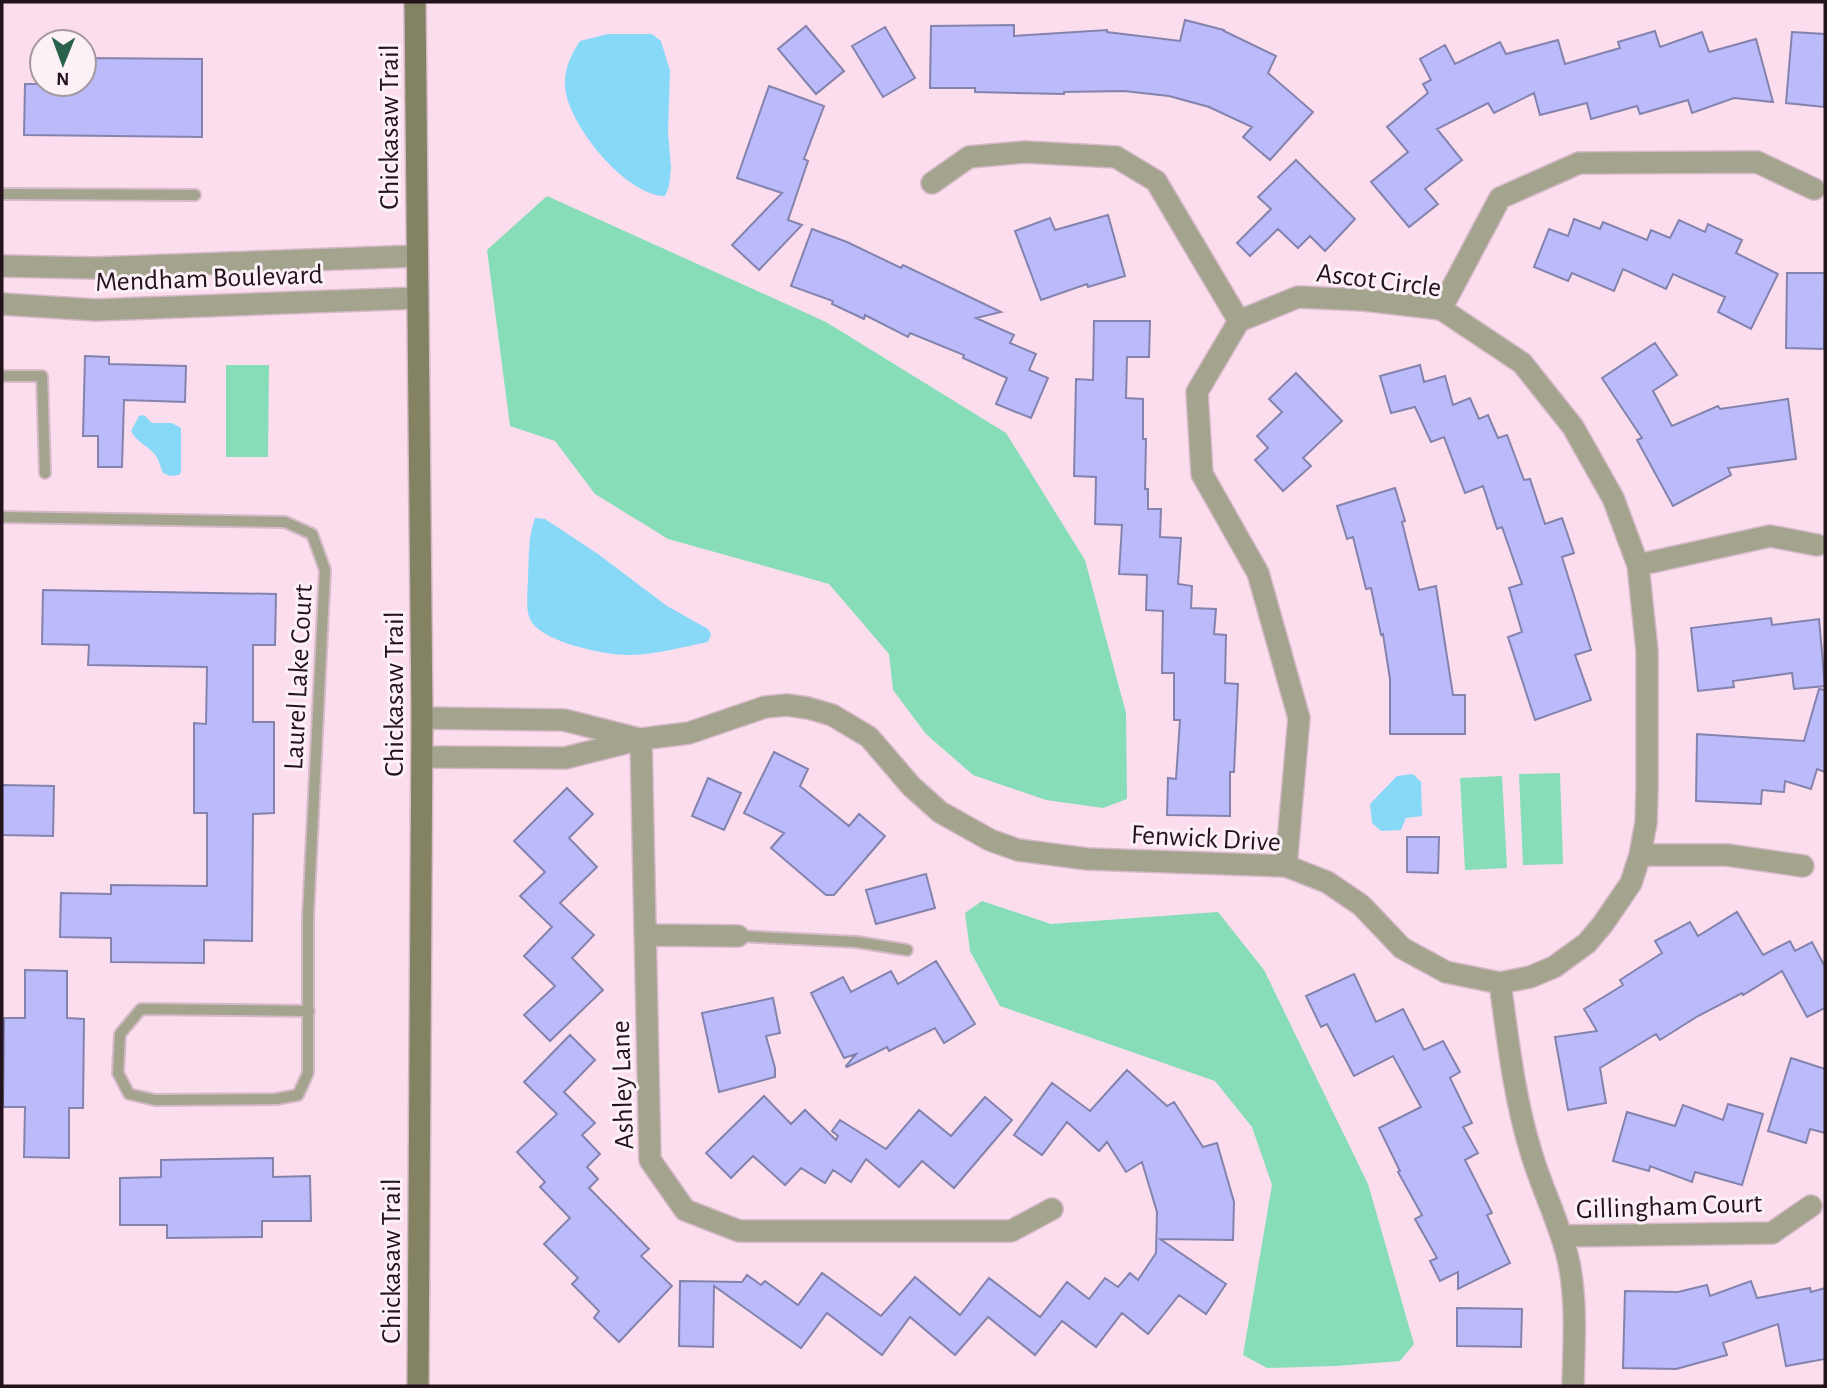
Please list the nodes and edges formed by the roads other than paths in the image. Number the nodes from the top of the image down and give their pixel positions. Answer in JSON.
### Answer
{"nodes":[{"id":1,"x":415,"y":2,"type":"edge"},
{"id":2,"x":932,"y":183,"type":"dead end"},
{"id":3,"x":1814,"y":189,"type":"dead end"},
{"id":4,"x":2,"y":194,"type":"edge"},
{"id":5,"x":195,"y":195,"type":"dead end"},
{"id":6,"x":417,"y":256,"type":"junction"},
{"id":7,"x":2,"y":266,"type":"edge"},
{"id":8,"x":418,"y":298,"type":"junction"},
{"id":9,"x":2,"y":304,"type":"edge"},
{"id":10,"x":1441,"y":309,"type":"junction"},
{"id":11,"x":1239,"y":321,"type":"junction"},
{"id":12,"x":2,"y":376,"type":"edge"},
{"id":13,"x":45,"y":472,"type":"dead end"},
{"id":14,"x":2,"y":517,"type":"edge"},
{"id":15,"x":1817,"y":545,"type":"dead end"},
{"id":16,"x":1638,"y":565,"type":"junction"},
{"id":17,"x":422,"y":718,"type":"junction"},
{"id":18,"x":641,"y":739,"type":"junction"},
{"id":19,"x":422,"y":757,"type":"junction"},
{"id":20,"x":1640,"y":855,"type":"junction"},
{"id":21,"x":1286,"y":866,"type":"junction"},
{"id":22,"x":1803,"y":866,"type":"dead end"},
{"id":23,"x":645,"y":935,"type":"junction"},
{"id":24,"x":738,"y":936,"type":"joint"},
{"id":25,"x":907,"y":950,"type":"dead end"},
{"id":26,"x":1500,"y":983,"type":"junction"},
{"id":27,"x":309,"y":1011,"type":"junction"},
{"id":28,"x":1811,"y":1206,"type":"dead end"},
{"id":29,"x":1052,"y":1209,"type":"dead end"},
{"id":30,"x":1562,"y":1236,"type":"junction"},
{"id":31,"x":418,"y":1386,"type":"edge"},
{"id":32,"x":1573,"y":1386,"type":"edge"}],
"edges":[{"from":1,"to":6,"type":"street","name":"Chickasaw Trail"},
{"from":2,"to":11,"type":"street"},
{"from":3,"to":10,"type":"street"},
{"from":4,"to":5,"type":"lane"},
{"from":6,"to":7,"type":"street","name":"Mendham Boulevard"},
{"from":6,"to":8,"type":"street","name":"Chickasaw Trail"},
{"from":8,"to":9,"type":"street","name":"Mendham Boulevard"},
{"from":8,"to":17,"type":"street","name":"Chickasaw Trail"},
{"from":10,"to":11,"type":"street","name":"Ascot Circle"},
{"from":10,"to":16,"type":"street","name":"Ascot Circle"},
{"from":11,"to":21,"type":"street"},
{"from":12,"to":13,"type":"lane"},
{"from":14,"to":27,"type":"lane","name":"Laurel Lake Court"},
{"from":15,"to":16,"type":"street"},
{"from":16,"to":20,"type":"street","name":"Ascot Circle"},
{"from":17,"to":18,"type":"street","name":"Fenwick Drive"},
{"from":17,"to":19,"type":"street","name":"Chickasaw Trail"},
{"from":18,"to":19,"type":"street","name":"Fenwick Drive"},
{"from":18,"to":21,"type":"street","name":"Fenwick Drive"},
{"from":18,"to":23,"type":"street","name":"Ashley Lane"},
{"from":19,"to":31,"type":"street","name":"Chickasaw Trail"},
{"from":20,"to":22,"type":"street"},
{"from":20,"to":26,"type":"street","name":"Ascot Circle"},
{"from":21,"to":26,"type":"street","name":"Fenwick Drive"},
{"from":23,"to":24,"type":"street"},
{"from":23,"to":29,"type":"street","name":"Ashley Lane"},
{"from":24,"to":25,"type":"lane"},
{"from":26,"to":30,"type":"street"},
{"from":27,"to":27,"type":"lane","name":"Laurel Lake Court"},
{"from":28,"to":30,"type":"street","name":"Gillingham Court"},
{"from":30,"to":32,"type":"street"}]}
